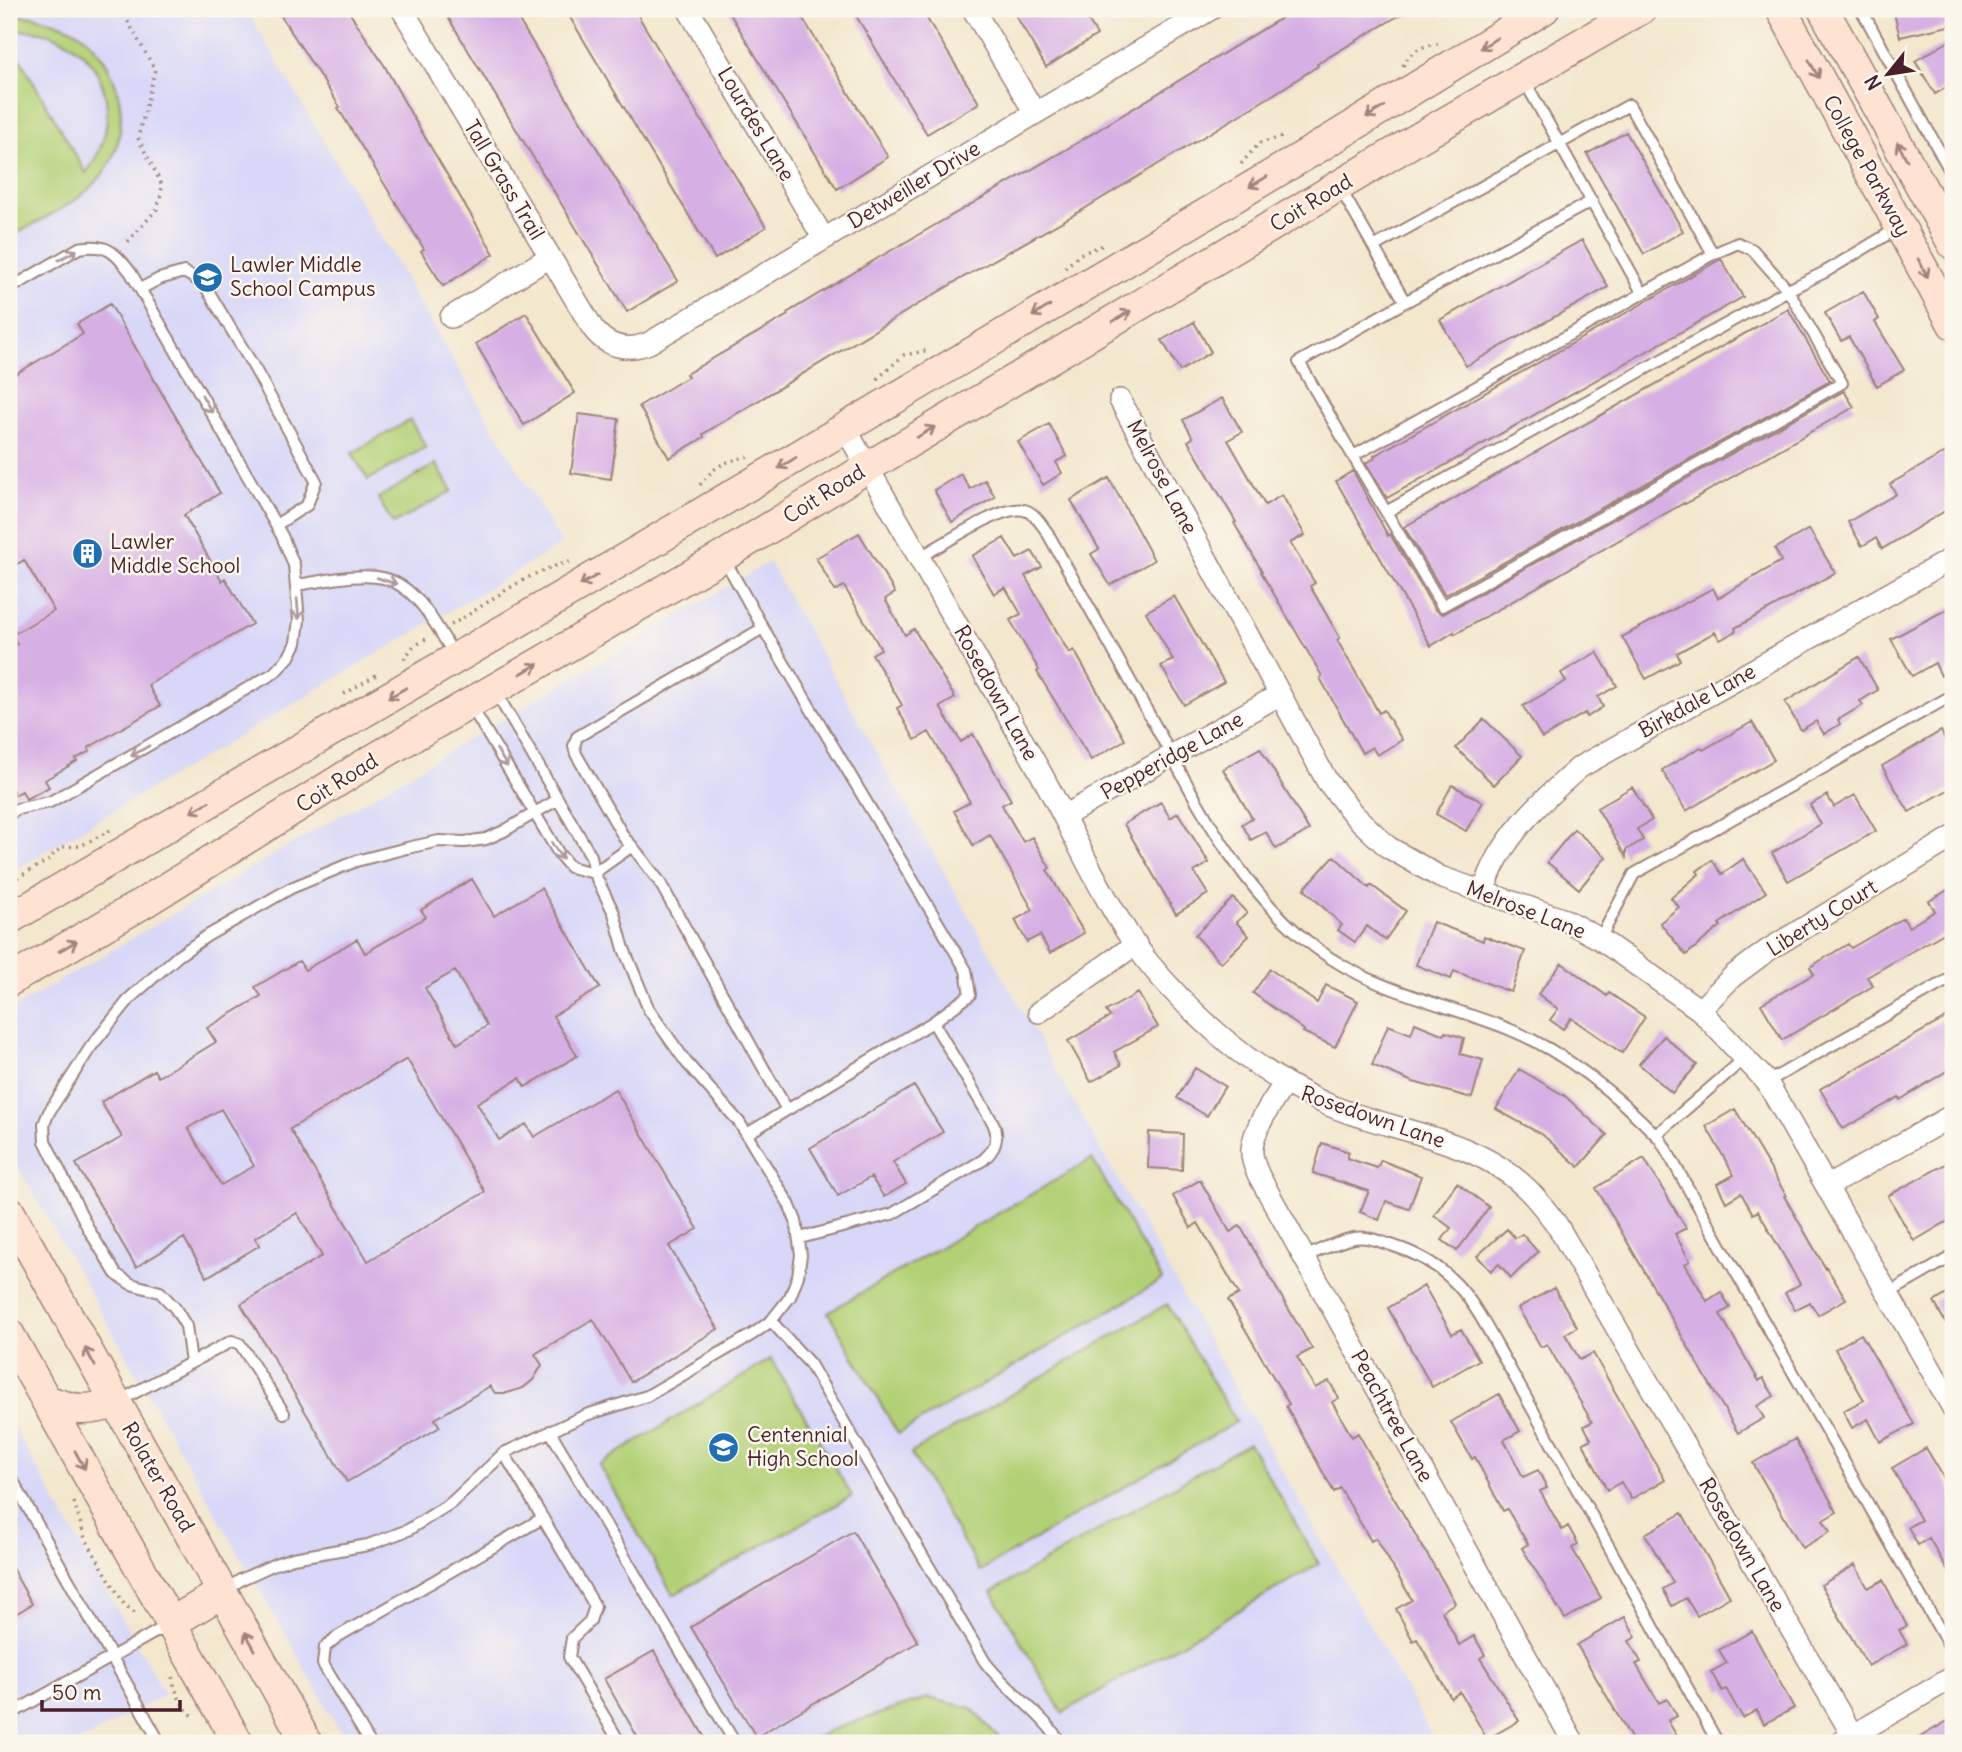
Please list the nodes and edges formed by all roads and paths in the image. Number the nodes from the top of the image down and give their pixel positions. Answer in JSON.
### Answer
{"nodes":[{"id":1,"x":121,"y":9,"type":"edge"},
{"id":2,"x":402,"y":9,"type":"edge"},
{"id":3,"x":688,"y":9,"type":"edge"},
{"id":4,"x":973,"y":9,"type":"edge"},
{"id":5,"x":1211,"y":9,"type":"edge"},
{"id":6,"x":1544,"y":9,"type":"edge"},
{"id":7,"x":1641,"y":9,"type":"edge"},
{"id":8,"x":1781,"y":9,"type":"edge"},
{"id":9,"x":1823,"y":9,"type":"edge"},
{"id":10,"x":1861,"y":9,"type":"edge"},
{"id":11,"x":1446,"y":41,"type":"dead end"},
{"id":12,"x":1400,"y":71,"type":"dead end"},
{"id":13,"x":1522,"y":78,"type":"junction"},
{"id":14,"x":1035,"y":113,"type":"junction"},
{"id":15,"x":1304,"y":141,"type":"junction"},
{"id":16,"x":1560,"y":143,"type":"junction"},
{"id":17,"x":1237,"y":168,"type":"dead end"},
{"id":18,"x":1953,"y":176,"type":"edge"},
{"id":19,"x":1339,"y":187,"type":"junction"},
{"id":20,"x":1592,"y":201,"type":"junction"},
{"id":21,"x":1933,"y":207,"type":"junction"},
{"id":22,"x":1900,"y":226,"type":"junction"},
{"id":23,"x":824,"y":239,"type":"junction"},
{"id":24,"x":1112,"y":242,"type":"dead end"},
{"id":25,"x":1953,"y":244,"type":"edge"},
{"id":26,"x":1375,"y":246,"type":"junction"},
{"id":27,"x":1713,"y":254,"type":"junction"},
{"id":28,"x":117,"y":255,"type":"junction"},
{"id":29,"x":550,"y":257,"type":"junction"},
{"id":30,"x":1062,"y":270,"type":"dead end"},
{"id":31,"x":9,"y":289,"type":"edge"},
{"id":32,"x":140,"y":289,"type":"junction"},
{"id":33,"x":1788,"y":290,"type":"junction"},
{"id":34,"x":1643,"y":294,"type":"junction"},
{"id":35,"x":1405,"y":302,"type":"junction"},
{"id":36,"x":451,"y":317,"type":"dead end"},
{"id":37,"x":1953,"y":324,"type":"edge"},
{"id":38,"x":612,"y":345,"type":"joint"},
{"id":39,"x":933,"y":349,"type":"dead end"},
{"id":40,"x":876,"y":382,"type":"dead end"},
{"id":41,"x":1120,"y":400,"type":"dead end"},
{"id":42,"x":845,"y":428,"type":"junction"},
{"id":43,"x":754,"y":456,"type":"dead end"},
{"id":44,"x":1353,"y":456,"type":"junction"},
{"id":45,"x":868,"y":467,"type":"junction"},
{"id":46,"x":695,"y":489,"type":"dead end"},
{"id":47,"x":1386,"y":512,"type":"junction"},
{"id":48,"x":276,"y":525,"type":"junction"},
{"id":49,"x":722,"y":557,"type":"junction"},
{"id":50,"x":920,"y":557,"type":"junction"},
{"id":51,"x":1953,"y":558,"type":"edge"},
{"id":52,"x":579,"y":560,"type":"dead end"},
{"id":53,"x":296,"y":584,"type":"junction"},
{"id":54,"x":763,"y":628,"type":"junction"},
{"id":55,"x":440,"y":632,"type":"junction"},
{"id":56,"x":456,"y":659,"type":"junction"},
{"id":57,"x":396,"y":664,"type":"dead end"},
{"id":58,"x":378,"y":674,"type":"dead end"},
{"id":59,"x":344,"y":694,"type":"dead end"},
{"id":60,"x":1279,"y":695,"type":"junction"},
{"id":61,"x":1953,"y":695,"type":"edge"},
{"id":62,"x":481,"y":696,"type":"junction"},
{"id":63,"x":1171,"y":756,"type":"junction"},
{"id":64,"x":557,"y":800,"type":"junction"},
{"id":65,"x":534,"y":813,"type":"junction"},
{"id":66,"x":9,"y":814,"type":"edge"},
{"id":67,"x":1064,"y":816,"type":"junction"},
{"id":68,"x":112,"y":829,"type":"dead end"},
{"id":69,"x":1953,"y":837,"type":"edge"},
{"id":70,"x":632,"y":846,"type":"junction"},
{"id":71,"x":594,"y":873,"type":"junction"},
{"id":72,"x":1484,"y":891,"type":"junction"},
{"id":73,"x":12,"y":900,"type":"edge"},
{"id":74,"x":1600,"y":939,"type":"junction"},
{"id":75,"x":1136,"y":944,"type":"junction"},
{"id":76,"x":1953,"y":977,"type":"edge"},
{"id":77,"x":9,"y":981,"type":"edge"},
{"id":78,"x":1700,"y":1010,"type":"junction"},
{"id":79,"x":1039,"y":1012,"type":"dead end"},
{"id":80,"x":933,"y":1022,"type":"junction"},
{"id":81,"x":1745,"y":1058,"type":"junction"},
{"id":82,"x":1767,"y":1083,"type":"junction"},
{"id":83,"x":1284,"y":1084,"type":"junction"},
{"id":84,"x":787,"y":1110,"type":"junction"},
{"id":85,"x":1953,"y":1115,"type":"edge"},
{"id":86,"x":747,"y":1134,"type":"junction"},
{"id":87,"x":1656,"y":1135,"type":"junction"},
{"id":88,"x":1828,"y":1186,"type":"junction"},
{"id":89,"x":9,"y":1210,"type":"edge"},
{"id":90,"x":800,"y":1238,"type":"junction"},
{"id":91,"x":1953,"y":1256,"type":"edge"},
{"id":92,"x":1304,"y":1257,"type":"junction"},
{"id":93,"x":1889,"y":1293,"type":"junction"},
{"id":94,"x":771,"y":1321,"type":"junction"},
{"id":95,"x":9,"y":1334,"type":"edge"},
{"id":96,"x":191,"y":1363,"type":"junction"},
{"id":97,"x":46,"y":1400,"type":"junction"},
{"id":98,"x":1951,"y":1400,"type":"edge"},
{"id":99,"x":116,"y":1403,"type":"junction"},
{"id":100,"x":284,"y":1413,"type":"dead end"},
{"id":101,"x":550,"y":1431,"type":"junction"},
{"id":102,"x":504,"y":1453,"type":"junction"},
{"id":103,"x":9,"y":1474,"type":"edge"},
{"id":104,"x":542,"y":1518,"type":"junction"},
{"id":105,"x":223,"y":1591,"type":"junction"},
{"id":106,"x":171,"y":1623,"type":"junction"},
{"id":107,"x":1953,"y":1653,"type":"edge"},
{"id":108,"x":112,"y":1657,"type":"junction"},
{"id":109,"x":1953,"y":1677,"type":"edge"},
{"id":110,"x":9,"y":1715,"type":"edge"},
{"id":111,"x":1846,"y":1740,"type":"edge"},
{"id":112,"x":160,"y":1743,"type":"edge"},
{"id":113,"x":238,"y":1743,"type":"edge"},
{"id":114,"x":307,"y":1743,"type":"edge"},
{"id":115,"x":370,"y":1743,"type":"edge"},
{"id":116,"x":620,"y":1743,"type":"edge"},
{"id":117,"x":735,"y":1743,"type":"edge"},
{"id":118,"x":1061,"y":1743,"type":"edge"},
{"id":119,"x":1574,"y":1743,"type":"edge"},
{"id":120,"x":1718,"y":1743,"type":"edge"}],
"edges":[{"from":1,"to":28,"type":"path"},
{"from":2,"to":29,"type":"street","name":"Tall Grass Trail"},
{"from":3,"to":23,"type":"street","name":"Lourdes Lane"},
{"from":4,"to":14,"type":"street"},
{"from":5,"to":14,"type":"street","name":"Detweiller Drive"},
{"from":6,"to":15,"type":"main road","one_way":true},
{"from":7,"to":13,"type":"main road","name":"Coit Road"},
{"from":8,"to":22,"type":"main road","name":"College Parkway","one_way":true},
{"from":21,"to":9,"type":"main road","name":"College Parkway","one_way":true},
{"from":10,"to":18,"type":"lane"},
{"from":11,"to":12,"type":"path"},
{"from":13,"to":16,"type":"lane"},
{"from":13,"to":19,"type":"main road","name":"Coit Road"},
{"from":14,"to":23,"type":"street","name":"Detweiller Drive"},
{"from":15,"to":17,"type":"path"},
{"from":15,"to":19,"type":"main road"},
{"from":15,"to":42,"type":"main road","one_way":true},
{"from":16,"to":20,"type":"lane"},
{"from":16,"to":26,"type":"lane"},
{"from":16,"to":27,"type":"lane"},
{"from":19,"to":26,"type":"lane"},
{"from":45,"to":19,"type":"main road","name":"Coit Road","one_way":true},
{"from":20,"to":34,"type":"lane"},
{"from":20,"to":35,"type":"lane"},
{"from":21,"to":22,"type":"main road"},
{"from":21,"to":25,"type":"main road","name":"College Parkway"},
{"from":22,"to":33,"type":"lane"},
{"from":22,"to":37,"type":"main road","name":"College Parkway","one_way":true},
{"from":23,"to":38,"type":"street","name":"Detweiller Drive"},
{"from":24,"to":30,"type":"path"},
{"from":26,"to":35,"type":"lane"},
{"from":27,"to":33,"type":"lane"},
{"from":27,"to":34,"type":"lane"},
{"from":31,"to":28,"type":"lane","one_way":true},
{"from":28,"to":32,"type":"lane"},
{"from":29,"to":36,"type":"street"},
{"from":29,"to":38,"type":"street","name":"Tall Grass Trail"},
{"from":32,"to":48,"type":"lane","one_way":true},
{"from":32,"to":48,"type":"lane"},
{"from":33,"to":47,"type":"lane"},
{"from":33,"to":47,"type":"lane"},
{"from":34,"to":44,"type":"lane"},
{"from":35,"to":44,"type":"lane"},
{"from":39,"to":40,"type":"path"},
{"from":41,"to":60,"type":"street","name":"Melrose Lane"},
{"from":42,"to":45,"type":"street","name":"Rosedown Lane"},
{"from":42,"to":56,"type":"main road","one_way":true},
{"from":43,"to":46,"type":"path"},
{"from":44,"to":47,"type":"lane"},
{"from":45,"to":49,"type":"main road","name":"Coit Road"},
{"from":45,"to":50,"type":"street","name":"Rosedown Lane"},
{"from":48,"to":53,"type":"lane"},
{"from":49,"to":54,"type":"lane"},
{"from":62,"to":49,"type":"main road","name":"Coit Road","one_way":true},
{"from":50,"to":63,"type":"lane"},
{"from":50,"to":67,"type":"street","name":"Rosedown Lane"},
{"from":51,"to":72,"type":"street","name":"Birkdale Lane"},
{"from":52,"to":55,"type":"path"},
{"from":53,"to":55,"type":"lane","one_way":true},
{"from":53,"to":66,"type":"lane","one_way":true},
{"from":54,"to":70,"type":"lane"},
{"from":54,"to":80,"type":"lane"},
{"from":55,"to":56,"type":"lane"},
{"from":55,"to":57,"type":"path"},
{"from":56,"to":62,"type":"main road"},
{"from":56,"to":73,"type":"main road","one_way":true},
{"from":58,"to":59,"type":"path"},
{"from":60,"to":63,"type":"street","name":"Pepperidge Lane"},
{"from":60,"to":72,"type":"street","name":"Melrose Lane"},
{"from":61,"to":74,"type":"lane"},
{"from":62,"to":64,"type":"lane"},
{"from":62,"to":65,"type":"lane","one_way":true},
{"from":77,"to":62,"type":"main road","name":"Coit Road","one_way":true},
{"from":63,"to":67,"type":"street","name":"Pepperidge Lane"},
{"from":63,"to":87,"type":"lane"},
{"from":64,"to":65,"type":"lane"},
{"from":64,"to":71,"type":"lane"},
{"from":65,"to":71,"type":"lane","one_way":true},
{"from":65,"to":96,"type":"lane"},
{"from":67,"to":75,"type":"street","name":"Rosedown Lane"},
{"from":68,"to":73,"type":"path"},
{"from":69,"to":78,"type":"street","name":"Liberty Court"},
{"from":70,"to":71,"type":"lane"},
{"from":70,"to":84,"type":"lane"},
{"from":71,"to":86,"type":"lane"},
{"from":72,"to":74,"type":"street","name":"Melrose Lane"},
{"from":74,"to":78,"type":"street","name":"Melrose Lane"},
{"from":75,"to":79,"type":"street"},
{"from":75,"to":83,"type":"street","name":"Rosedown Lane"},
{"from":76,"to":82,"type":"lane"},
{"from":78,"to":81,"type":"street","name":"Melrose Lane"},
{"from":80,"to":84,"type":"lane"},
{"from":80,"to":90,"type":"lane"},
{"from":81,"to":82,"type":"street","name":"Melrose Lane"},
{"from":81,"to":87,"type":"lane"},
{"from":82,"to":88,"type":"street","name":"Melrose Lane"},
{"from":83,"to":92,"type":"street","name":"Peachtree Lane"},
{"from":83,"to":111,"type":"street","name":"Rosedown Lane"},
{"from":84,"to":86,"type":"lane"},
{"from":85,"to":88,"type":"street"},
{"from":86,"to":90,"type":"lane"},
{"from":87,"to":107,"type":"lane"},
{"from":88,"to":93,"type":"street","name":"Melrose Lane"},
{"from":99,"to":89,"type":"main road","name":"Rolater Road","one_way":true},
{"from":90,"to":94,"type":"lane"},
{"from":91,"to":93,"type":"lane"},
{"from":92,"to":119,"type":"street","name":"Peachtree Lane"},
{"from":92,"to":120,"type":"lane"},
{"from":93,"to":98,"type":"street","name":"Melrose Lane"},
{"from":94,"to":101,"type":"lane"},
{"from":94,"to":118,"type":"lane"},
{"from":95,"to":97,"type":"main road"},
{"from":96,"to":99,"type":"lane"},
{"from":96,"to":100,"type":"lane"},
{"from":97,"to":99,"type":"main road"},
{"from":97,"to":106,"type":"main road","one_way":true},
{"from":99,"to":105,"type":"main road","name":"Rolater Road"},
{"from":101,"to":102,"type":"lane"},
{"from":101,"to":117,"type":"lane"},
{"from":102,"to":104,"type":"lane"},
{"from":102,"to":105,"type":"lane"},
{"from":103,"to":108,"type":"lane"},
{"from":104,"to":115,"type":"lane"},
{"from":104,"to":116,"type":"lane"},
{"from":105,"to":106,"type":"main road"},
{"from":114,"to":105,"type":"main road","name":"Rolater Road","one_way":true},
{"from":106,"to":108,"type":"lane"},
{"from":106,"to":113,"type":"main road"},
{"from":108,"to":110,"type":"lane"},
{"from":108,"to":112,"type":"lane"},
{"from":109,"to":111,"type":"street"}]}
